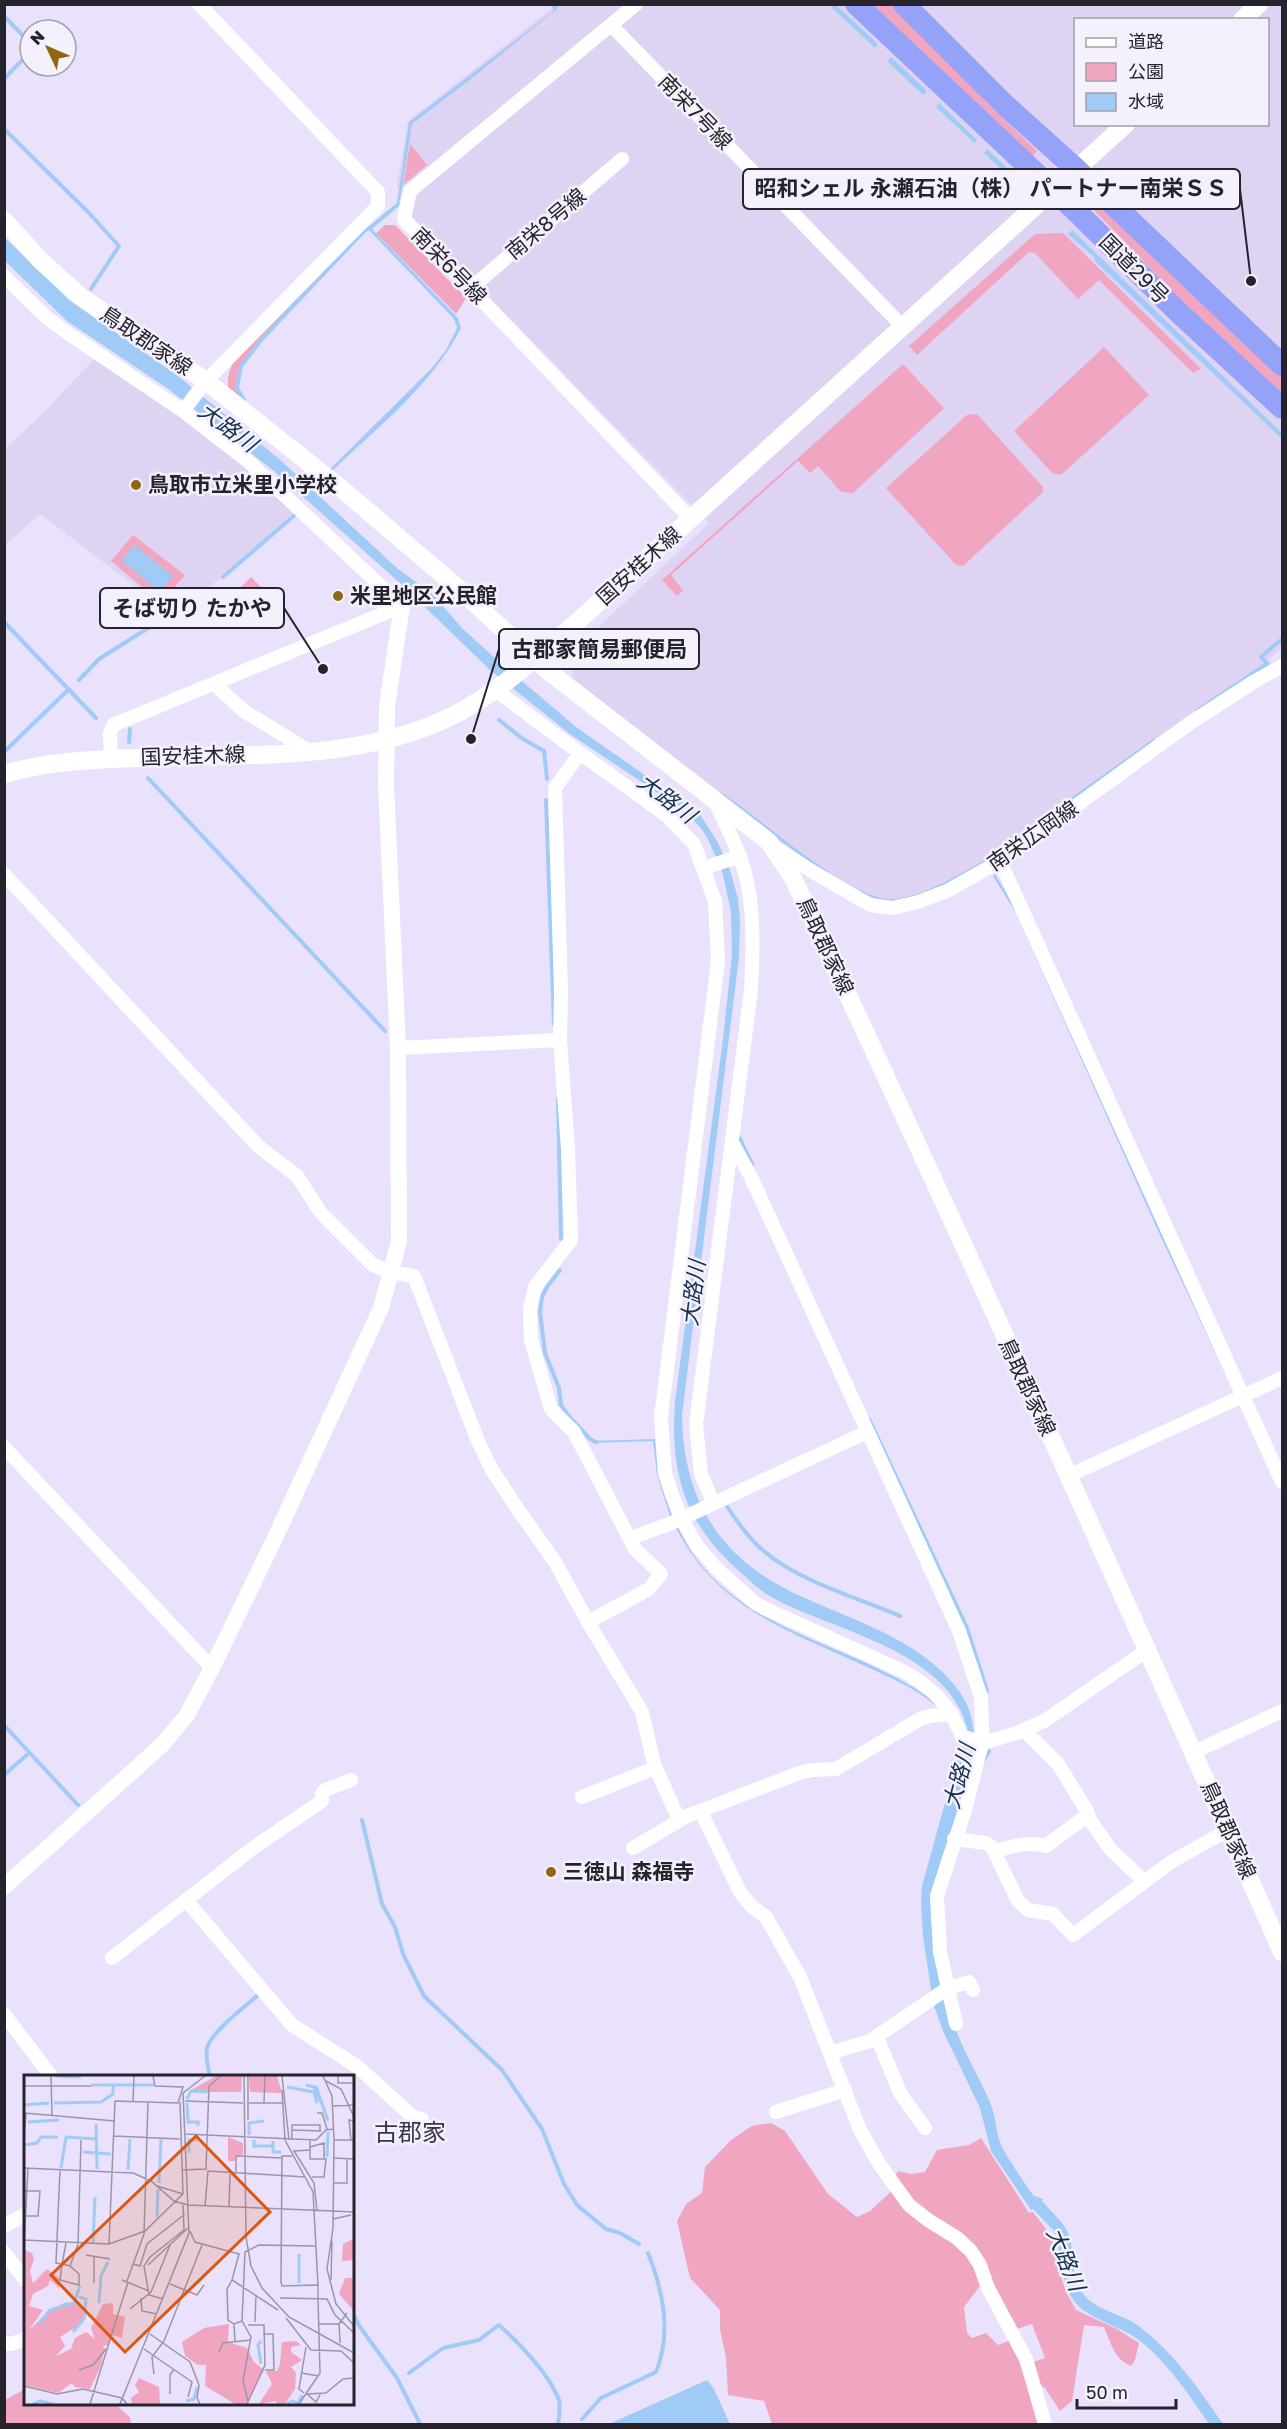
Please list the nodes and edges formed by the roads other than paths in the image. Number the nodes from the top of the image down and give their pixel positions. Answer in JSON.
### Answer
{"nodes":[{"id":1,"x":199,"y":4,"type":"edge"},
{"id":2,"x":636,"y":4,"type":"edge"},
{"id":3,"x":856,"y":4,"type":"edge"},
{"id":4,"x":904,"y":4,"type":"edge"},
{"id":5,"x":1259,"y":4,"type":"edge"},
{"id":6,"x":1244,"y":18,"type":"edge"},
{"id":7,"x":612,"y":26,"type":"junction"},
{"id":8,"x":1124,"y":126,"type":"edge"},
{"id":9,"x":622,"y":159,"type":"dead end"},
{"id":10,"x":1076,"y":169,"type":"junction"},
{"id":11,"x":1054,"y":190,"type":"junction"},
{"id":12,"x":4,"y":220,"type":"edge"},
{"id":13,"x":4,"y":276,"type":"edge"},
{"id":14,"x":471,"y":288,"type":"junction"},
{"id":15,"x":903,"y":327,"type":"junction"},
{"id":16,"x":1282,"y":365,"type":"edge"},
{"id":17,"x":204,"y":384,"type":"junction"},
{"id":18,"x":1282,"y":408,"type":"edge"},
{"id":19,"x":183,"y":411,"type":"junction"},
{"id":20,"x":692,"y":519,"type":"junction"},
{"id":21,"x":402,"y":606,"type":"junction"},
{"id":22,"x":527,"y":664,"type":"junction"},
{"id":23,"x":1282,"y":666,"type":"edge"},
{"id":24,"x":214,"y":684,"type":"junction"},
{"id":25,"x":498,"y":686,"type":"junction"},
{"id":26,"x":387,"y":739,"type":"junction"},
{"id":27,"x":309,"y":751,"type":"junction"},
{"id":28,"x":580,"y":753,"type":"junction"},
{"id":29,"x":111,"y":759,"type":"junction"},
{"id":30,"x":4,"y":774,"type":"edge"},
{"id":31,"x":716,"y":803,"type":"junction"},
{"id":32,"x":769,"y":842,"type":"junction"},
{"id":33,"x":740,"y":856,"type":"junction"},
{"id":34,"x":1000,"y":861,"type":"junction"},
{"id":35,"x":704,"y":868,"type":"junction"},
{"id":36,"x":4,"y":874,"type":"edge"},
{"id":37,"x":560,"y":1040,"type":"junction"},
{"id":38,"x":398,"y":1048,"type":"junction"},
{"id":39,"x":732,"y":1142,"type":"junction"},
{"id":40,"x":390,"y":1272,"type":"junction"},
{"id":41,"x":1282,"y":1378,"type":"edge"},
{"id":42,"x":1244,"y":1396,"type":"junction"},
{"id":43,"x":867,"y":1432,"type":"junction"},
{"id":44,"x":4,"y":1447,"type":"edge"},
{"id":45,"x":1068,"y":1476,"type":"junction"},
{"id":46,"x":1282,"y":1482,"type":"edge"},
{"id":47,"x":712,"y":1503,"type":"junction"},
{"id":48,"x":682,"y":1518,"type":"junction"},
{"id":49,"x":631,"y":1538,"type":"junction"},
{"id":50,"x":588,"y":1622,"type":"junction"},
{"id":51,"x":1147,"y":1650,"type":"junction"},
{"id":52,"x":212,"y":1668,"type":"junction"},
{"id":53,"x":1282,"y":1711,"type":"edge"},
{"id":54,"x":952,"y":1714,"type":"junction"},
{"id":55,"x":1024,"y":1730,"type":"junction"},
{"id":56,"x":980,"y":1742,"type":"junction"},
{"id":57,"x":1194,"y":1752,"type":"junction"},
{"id":58,"x":655,"y":1768,"type":"junction"},
{"id":59,"x":351,"y":1780,"type":"dead end"},
{"id":60,"x":582,"y":1797,"type":"dead end"},
{"id":61,"x":701,"y":1812,"type":"junction"},
{"id":62,"x":1088,"y":1815,"type":"junction"},
{"id":63,"x":678,"y":1820,"type":"junction"},
{"id":64,"x":1228,"y":1830,"type":"junction"},
{"id":65,"x":954,"y":1839,"type":"junction"},
{"id":66,"x":633,"y":1848,"type":"dead end"},
{"id":67,"x":994,"y":1852,"type":"junction"},
{"id":68,"x":1144,"y":1881,"type":"junction"},
{"id":69,"x":4,"y":1887,"type":"edge"},
{"id":70,"x":186,"y":1900,"type":"junction"},
{"id":71,"x":1282,"y":1952,"type":"edge"},
{"id":72,"x":112,"y":1958,"type":"dead end"},
{"id":73,"x":948,"y":1988,"type":"junction"},
{"id":74,"x":973,"y":1990,"type":"dead end"},
{"id":75,"x":4,"y":2014,"type":"edge"},
{"id":76,"x":956,"y":2024,"type":"dead end"},
{"id":77,"x":877,"y":2037,"type":"junction"},
{"id":78,"x":830,"y":2053,"type":"junction"},
{"id":79,"x":50,"y":2075,"type":"edge"},
{"id":80,"x":845,"y":2090,"type":"junction"},
{"id":81,"x":776,"y":2112,"type":"dead end"},
{"id":82,"x":422,"y":2119,"type":"dead end"},
{"id":83,"x":925,"y":2128,"type":"dead end"},
{"id":84,"x":24,"y":2215,"type":"edge"},
{"id":85,"x":4,"y":2226,"type":"edge"},
{"id":86,"x":6,"y":2258,"type":"edge"},
{"id":87,"x":24,"y":2279,"type":"edge"},
{"id":88,"x":24,"y":2339,"type":"edge"},
{"id":89,"x":4,"y":2343,"type":"edge"},
{"id":90,"x":1044,"y":2424,"type":"edge"}],
"edges":[{"from":1,"to":17,"type":"street"},
{"from":2,"to":7,"type":"street","name":"南栄6号線"},
{"from":3,"to":11,"type":"highway","name":"国道29号"},
{"from":4,"to":10,"type":"highway","name":"国道29号"},
{"from":5,"to":6,"type":"main road"},
{"from":7,"to":14,"type":"street","name":"南栄6号線"},
{"from":7,"to":15,"type":"street","name":"南栄7号線"},
{"from":8,"to":10,"type":"main road","name":"国安桂木線"},
{"from":9,"to":14,"type":"street","name":"南栄8号線"},
{"from":10,"to":11,"type":"main road","name":"国安桂木線"},
{"from":10,"to":16,"type":"highway","name":"国道29号"},
{"from":11,"to":15,"type":"main road","name":"国安桂木線"},
{"from":11,"to":18,"type":"highway","name":"国道29号"},
{"from":12,"to":17,"type":"main road","name":"鳥取郡家線"},
{"from":13,"to":19,"type":"street"},
{"from":14,"to":20,"type":"street","name":"南栄6号線"},
{"from":15,"to":20,"type":"main road","name":"国安桂木線"},
{"from":17,"to":19,"type":"street"},
{"from":17,"to":22,"type":"main road","name":"鳥取郡家線"},
{"from":19,"to":21,"type":"street"},
{"from":20,"to":22,"type":"main road","name":"国安桂木線"},
{"from":21,"to":24,"type":"street"},
{"from":21,"to":26,"type":"street"},
{"from":22,"to":25,"type":"main road","name":"国安桂木線"},
{"from":22,"to":31,"type":"main road","name":"鳥取郡家線"},
{"from":23,"to":34,"type":"street","name":"南栄広岡線"},
{"from":24,"to":27,"type":"street"},
{"from":24,"to":29,"type":"street"},
{"from":25,"to":26,"type":"main road","name":"国安桂木線"},
{"from":25,"to":28,"type":"street"},
{"from":26,"to":27,"type":"main road","name":"国安桂木線"},
{"from":26,"to":38,"type":"street"},
{"from":27,"to":29,"type":"main road","name":"国安桂木線"},
{"from":28,"to":35,"type":"street"},
{"from":28,"to":37,"type":"street"},
{"from":29,"to":30,"type":"main road","name":"国安桂木線"},
{"from":31,"to":32,"type":"main road","name":"鳥取郡家線"},
{"from":31,"to":33,"type":"street"},
{"from":32,"to":34,"type":"street","name":"南栄広岡線"},
{"from":32,"to":45,"type":"main road","name":"鳥取郡家線"},
{"from":33,"to":35,"type":"street"},
{"from":33,"to":39,"type":"street"},
{"from":34,"to":42,"type":"street"},
{"from":35,"to":48,"type":"street"},
{"from":36,"to":40,"type":"street"},
{"from":37,"to":38,"type":"street"},
{"from":37,"to":49,"type":"street"},
{"from":38,"to":40,"type":"street"},
{"from":39,"to":43,"type":"street"},
{"from":39,"to":47,"type":"street"},
{"from":40,"to":50,"type":"street"},
{"from":40,"to":52,"type":"street"},
{"from":41,"to":42,"type":"street"},
{"from":42,"to":45,"type":"street"},
{"from":42,"to":46,"type":"street"},
{"from":43,"to":47,"type":"street"},
{"from":43,"to":56,"type":"street"},
{"from":44,"to":52,"type":"street"},
{"from":45,"to":51,"type":"main road","name":"鳥取郡家線"},
{"from":47,"to":48,"type":"street"},
{"from":48,"to":49,"type":"street"},
{"from":48,"to":54,"type":"street"},
{"from":49,"to":50,"type":"street"},
{"from":50,"to":58,"type":"street"},
{"from":51,"to":55,"type":"street"},
{"from":51,"to":57,"type":"main road","name":"鳥取郡家線"},
{"from":52,"to":69,"type":"street"},
{"from":53,"to":57,"type":"street"},
{"from":54,"to":56,"type":"street"},
{"from":54,"to":61,"type":"street"},
{"from":55,"to":56,"type":"street"},
{"from":55,"to":62,"type":"street"},
{"from":56,"to":65,"type":"street"},
{"from":57,"to":64,"type":"main road","name":"鳥取郡家線"},
{"from":58,"to":60,"type":"street"},
{"from":58,"to":63,"type":"street"},
{"from":59,"to":70,"type":"street"},
{"from":61,"to":63,"type":"street"},
{"from":61,"to":78,"type":"street"},
{"from":62,"to":67,"type":"street"},
{"from":62,"to":68,"type":"street"},
{"from":63,"to":66,"type":"street"},
{"from":64,"to":68,"type":"street"},
{"from":64,"to":71,"type":"main road","name":"鳥取郡家線"},
{"from":65,"to":67,"type":"street"},
{"from":65,"to":73,"type":"street"},
{"from":67,"to":68,"type":"street"},
{"from":70,"to":72,"type":"street"},
{"from":70,"to":82,"type":"street"},
{"from":73,"to":74,"type":"street"},
{"from":73,"to":76,"type":"street"},
{"from":73,"to":77,"type":"street"},
{"from":75,"to":79,"type":"street"},
{"from":77,"to":78,"type":"street"},
{"from":77,"to":83,"type":"street"},
{"from":78,"to":80,"type":"street"},
{"from":80,"to":81,"type":"street"},
{"from":80,"to":90,"type":"street"},
{"from":84,"to":85,"type":"street"},
{"from":86,"to":87,"type":"street"},
{"from":88,"to":89,"type":"street"}]}
